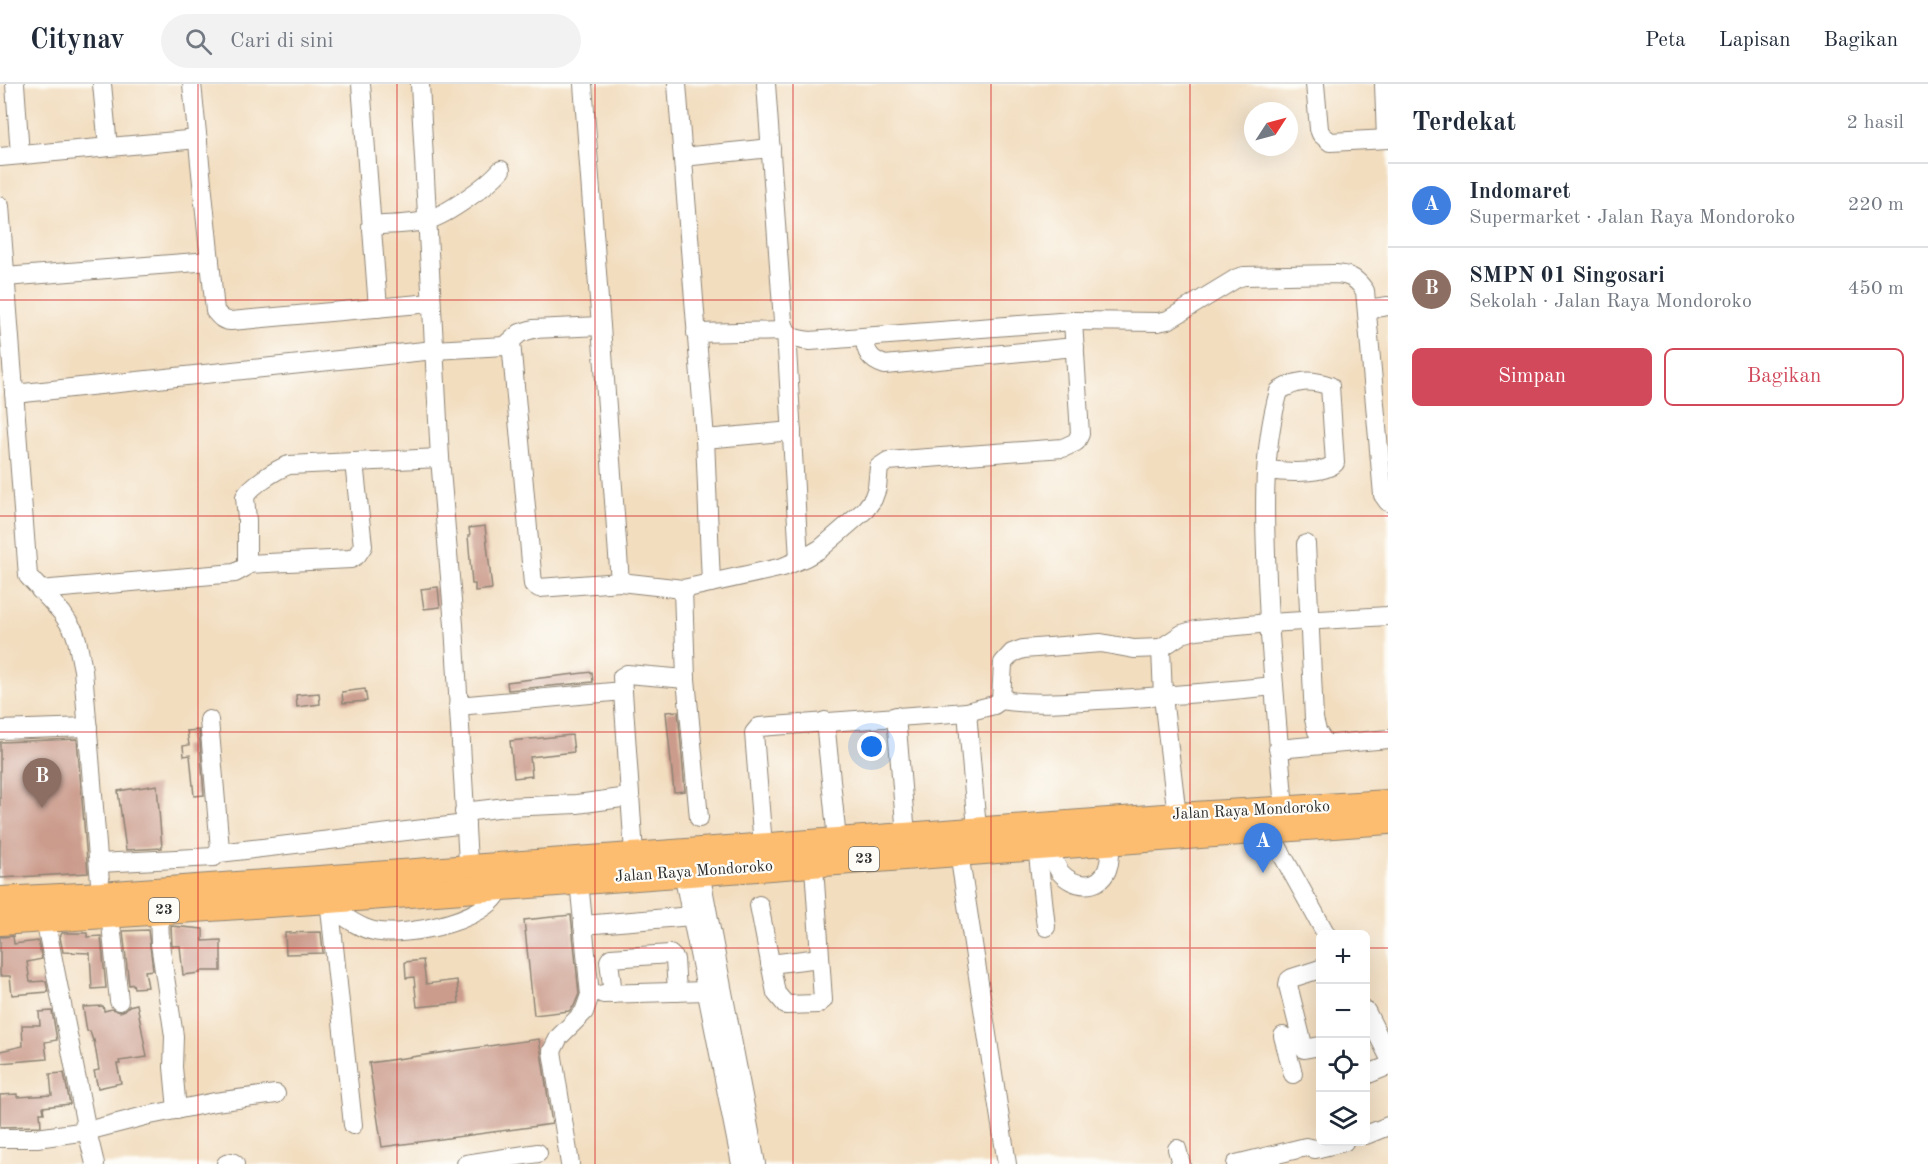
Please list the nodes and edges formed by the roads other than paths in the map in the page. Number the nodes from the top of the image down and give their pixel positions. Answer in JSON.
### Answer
{"nodes":[{"id":1,"x":15,"y":84,"type":"edge"},
{"id":2,"x":102,"y":84,"type":"edge"},
{"id":3,"x":192,"y":84,"type":"edge"},
{"id":4,"x":361,"y":84,"type":"edge"},
{"id":5,"x":420,"y":84,"type":"edge"},
{"id":6,"x":584,"y":84,"type":"edge"},
{"id":7,"x":678,"y":84,"type":"edge"},
{"id":8,"x":766,"y":84,"type":"edge"},
{"id":9,"x":1315,"y":84,"type":"edge"},
{"id":10,"x":1384,"y":84,"type":"edge"},
{"id":11,"x":198,"y":139,"type":"junction"},
{"id":12,"x":1387,"y":139,"type":"edge"},
{"id":13,"x":108,"y":147,"type":"junction"},
{"id":14,"x":771,"y":148,"type":"junction"},
{"id":15,"x":20,"y":155,"type":"junction"},
{"id":16,"x":0,"y":157,"type":"edge"},
{"id":17,"x":683,"y":157,"type":"junction"},
{"id":18,"x":501,"y":170,"type":"dead end"},
{"id":19,"x":0,"y":206,"type":"edge"},
{"id":20,"x":427,"y":221,"type":"junction"},
{"id":21,"x":371,"y":226,"type":"junction"},
{"id":22,"x":210,"y":261,"type":"junction"},
{"id":23,"x":5,"y":278,"type":"junction"},
{"id":24,"x":432,"y":303,"type":"junction"},
{"id":25,"x":1388,"y":306,"type":"edge"},
{"id":26,"x":378,"y":308,"type":"junction"},
{"id":27,"x":1367,"y":309,"type":"junction"},
{"id":28,"x":1073,"y":321,"type":"junction"},
{"id":29,"x":601,"y":326,"type":"junction"},
{"id":30,"x":786,"y":331,"type":"junction"},
{"id":31,"x":696,"y":333,"type":"junction"},
{"id":32,"x":865,"y":337,"type":"junction"},
{"id":33,"x":511,"y":342,"type":"junction"},
{"id":34,"x":1074,"y":347,"type":"junction"},
{"id":35,"x":434,"y":350,"type":"junction"},
{"id":36,"x":14,"y":394,"type":"junction"},
{"id":37,"x":792,"y":431,"type":"junction"},
{"id":38,"x":705,"y":439,"type":"junction"},
{"id":39,"x":440,"y":458,"type":"junction"},
{"id":40,"x":354,"y":462,"type":"junction"},
{"id":41,"x":1267,"y":470,"type":"junction"},
{"id":42,"x":1388,"y":501,"type":"edge"},
{"id":43,"x":1306,"y":544,"type":"dead end"},
{"id":44,"x":799,"y":559,"type":"junction"},
{"id":45,"x":247,"y":564,"type":"junction"},
{"id":46,"x":620,"y":582,"type":"junction"},
{"id":47,"x":711,"y":582,"type":"junction"},
{"id":48,"x":682,"y":589,"type":"junction"},
{"id":49,"x":40,"y":590,"type":"junction"},
{"id":50,"x":1388,"y":616,"type":"edge"},
{"id":51,"x":1310,"y":620,"type":"junction"},
{"id":52,"x":1269,"y":623,"type":"junction"},
{"id":53,"x":1161,"y":648,"type":"junction"},
{"id":54,"x":686,"y":672,"type":"junction"},
{"id":55,"x":1274,"y":686,"type":"junction"},
{"id":56,"x":623,"y":691,"type":"junction"},
{"id":57,"x":1163,"y":697,"type":"junction"},
{"id":58,"x":1001,"y":700,"type":"junction"},
{"id":59,"x":458,"y":706,"type":"junction"},
{"id":60,"x":968,"y":712,"type":"junction"},
{"id":61,"x":896,"y":716,"type":"junction"},
{"id":62,"x":209,"y":720,"type":"dead end"},
{"id":63,"x":825,"y":721,"type":"junction"},
{"id":64,"x":88,"y":727,"type":"junction"},
{"id":65,"x":0,"y":730,"type":"edge"},
{"id":66,"x":1388,"y":739,"type":"edge"},
{"id":67,"x":1325,"y":744,"type":"junction"},
{"id":68,"x":1278,"y":749,"type":"junction"},
{"id":69,"x":629,"y":797,"type":"junction"},
{"id":70,"x":1388,"y":803,"type":"edge"},
{"id":71,"x":1284,"y":810,"type":"junction"},
{"id":72,"x":465,"y":818,"type":"junction"},
{"id":73,"x":699,"y":818,"type":"dead end"},
{"id":74,"x":1388,"y":821,"type":"edge"},
{"id":75,"x":1191,"y":822,"type":"junction"},
{"id":76,"x":1269,"y":831,"type":"junction"},
{"id":77,"x":906,"y":835,"type":"junction"},
{"id":78,"x":1040,"y":840,"type":"junction"},
{"id":79,"x":1109,"y":841,"type":"junction"},
{"id":80,"x":972,"y":844,"type":"junction"},
{"id":81,"x":821,"y":848,"type":"junction"},
{"id":82,"x":219,"y":853,"type":"junction"},
{"id":83,"x":753,"y":854,"type":"junction"},
{"id":84,"x":99,"y":863,"type":"junction"},
{"id":85,"x":693,"y":866,"type":"junction"},
{"id":86,"x":634,"y":867,"type":"junction"},
{"id":87,"x":501,"y":877,"type":"junction"},
{"id":88,"x":469,"y":879,"type":"junction"},
{"id":89,"x":579,"y":881,"type":"junction"},
{"id":90,"x":328,"y":895,"type":"junction"},
{"id":91,"x":0,"y":900,"type":"edge"},
{"id":92,"x":106,"y":905,"type":"junction"},
{"id":93,"x":759,"y":905,"type":"dead end"},
{"id":94,"x":159,"y":911,"type":"junction"},
{"id":95,"x":692,"y":916,"type":"junction"},
{"id":96,"x":45,"y":919,"type":"junction"},
{"id":97,"x":0,"y":922,"type":"edge"},
{"id":98,"x":583,"y":925,"type":"junction"},
{"id":99,"x":1046,"y":927,"type":"dead end"},
{"id":100,"x":1324,"y":930,"type":"edge"},
{"id":101,"x":820,"y":958,"type":"junction"},
{"id":102,"x":770,"y":964,"type":"junction"},
{"id":103,"x":1316,"y":970,"type":"edge"},
{"id":104,"x":706,"y":991,"type":"junction"},
{"id":105,"x":677,"y":992,"type":"junction"},
{"id":106,"x":613,"y":994,"type":"junction"},
{"id":107,"x":590,"y":995,"type":"junction"},
{"id":108,"x":118,"y":1001,"type":"dead end"},
{"id":109,"x":1375,"y":1016,"type":"edge"},
{"id":110,"x":1299,"y":1044,"type":"edge"},
{"id":111,"x":1388,"y":1055,"type":"edge"},
{"id":112,"x":1388,"y":1066,"type":"edge"},
{"id":113,"x":1370,"y":1073,"type":"edge"},
{"id":114,"x":1293,"y":1074,"type":"dead end"},
{"id":115,"x":276,"y":1095,"type":"dead end"},
{"id":116,"x":177,"y":1110,"type":"junction"},
{"id":117,"x":353,"y":1125,"type":"dead end"},
{"id":118,"x":1388,"y":1126,"type":"edge"},
{"id":119,"x":87,"y":1131,"type":"junction"},
{"id":120,"x":1370,"y":1133,"type":"edge"},
{"id":121,"x":0,"y":1138,"type":"edge"},
{"id":122,"x":1327,"y":1146,"type":"edge"},
{"id":123,"x":538,"y":1153,"type":"dead end"},
{"id":124,"x":95,"y":1164,"type":"edge"},
{"id":125,"x":226,"y":1164,"type":"edge"},
{"id":126,"x":236,"y":1164,"type":"edge"},
{"id":127,"x":466,"y":1164,"type":"edge"},
{"id":128,"x":570,"y":1164,"type":"edge"},
{"id":129,"x":741,"y":1164,"type":"edge"},
{"id":130,"x":756,"y":1164,"type":"edge"},
{"id":131,"x":1007,"y":1164,"type":"edge"},
{"id":132,"x":1236,"y":1164,"type":"edge"}],
"edges":[{"from":1,"to":15,"type":"street"},
{"from":2,"to":13,"type":"street"},
{"from":3,"to":11,"type":"street"},
{"from":4,"to":21,"type":"street"},
{"from":5,"to":20,"type":"street"},
{"from":6,"to":29,"type":"street"},
{"from":7,"to":17,"type":"street"},
{"from":8,"to":14,"type":"street"},
{"from":9,"to":12,"type":"street"},
{"from":10,"to":12,"type":"street"},
{"from":11,"to":13,"type":"street"},
{"from":11,"to":22,"type":"street"},
{"from":13,"to":15,"type":"street"},
{"from":14,"to":17,"type":"street"},
{"from":14,"to":30,"type":"street"},
{"from":15,"to":16,"type":"street"},
{"from":17,"to":31,"type":"street"},
{"from":18,"to":20,"type":"street"},
{"from":19,"to":23,"type":"street"},
{"from":20,"to":21,"type":"street"},
{"from":20,"to":24,"type":"street"},
{"from":21,"to":26,"type":"street"},
{"from":22,"to":23,"type":"street"},
{"from":22,"to":26,"type":"street"},
{"from":23,"to":36,"type":"street"},
{"from":24,"to":26,"type":"street"},
{"from":24,"to":35,"type":"street"},
{"from":25,"to":27,"type":"street"},
{"from":27,"to":28,"type":"street"},
{"from":27,"to":42,"type":"street"},
{"from":28,"to":32,"type":"street"},
{"from":28,"to":34,"type":"street"},
{"from":29,"to":33,"type":"street"},
{"from":29,"to":46,"type":"street"},
{"from":30,"to":31,"type":"street"},
{"from":30,"to":32,"type":"street"},
{"from":30,"to":37,"type":"street"},
{"from":31,"to":38,"type":"street"},
{"from":32,"to":34,"type":"street"},
{"from":33,"to":35,"type":"street"},
{"from":33,"to":46,"type":"street"},
{"from":34,"to":44,"type":"street"},
{"from":35,"to":36,"type":"street"},
{"from":35,"to":39,"type":"street"},
{"from":36,"to":49,"type":"street"},
{"from":37,"to":38,"type":"street"},
{"from":37,"to":44,"type":"street"},
{"from":38,"to":47,"type":"street"},
{"from":39,"to":40,"type":"street"},
{"from":39,"to":59,"type":"street"},
{"from":40,"to":45,"type":"street"},
{"from":40,"to":45,"type":"street"},
{"from":41,"to":41,"type":"street"},
{"from":41,"to":52,"type":"street"},
{"from":43,"to":51,"type":"street"},
{"from":44,"to":47,"type":"street"},
{"from":45,"to":49,"type":"street"},
{"from":46,"to":48,"type":"street"},
{"from":47,"to":48,"type":"street"},
{"from":48,"to":54,"type":"street"},
{"from":49,"to":64,"type":"street"},
{"from":50,"to":51,"type":"street"},
{"from":51,"to":52,"type":"street"},
{"from":51,"to":67,"type":"street"},
{"from":52,"to":53,"type":"street"},
{"from":52,"to":55,"type":"street"},
{"from":53,"to":57,"type":"street"},
{"from":53,"to":58,"type":"street"},
{"from":54,"to":56,"type":"street"},
{"from":54,"to":73,"type":"street"},
{"from":55,"to":57,"type":"street"},
{"from":55,"to":68,"type":"street"},
{"from":56,"to":59,"type":"street"},
{"from":56,"to":69,"type":"street"},
{"from":57,"to":58,"type":"street"},
{"from":57,"to":75,"type":"street"},
{"from":58,"to":60,"type":"street"},
{"from":59,"to":72,"type":"street"},
{"from":60,"to":61,"type":"street"},
{"from":60,"to":80,"type":"street"},
{"from":61,"to":63,"type":"street"},
{"from":61,"to":77,"type":"street"},
{"from":62,"to":82,"type":"street"},
{"from":63,"to":81,"type":"street"},
{"from":63,"to":83,"type":"street"},
{"from":64,"to":65,"type":"street"},
{"from":64,"to":84,"type":"street"},
{"from":66,"to":67,"type":"street"},
{"from":67,"to":68,"type":"street"},
{"from":68,"to":71,"type":"street"},
{"from":69,"to":72,"type":"street"},
{"from":69,"to":86,"type":"street"},
{"from":70,"to":71,"type":"highway","name":"Jalan Raya Mondoroko","number":"23"},
{"from":71,"to":75,"type":"highway","name":"Jalan Raya Mondoroko","number":"23"},
{"from":72,"to":82,"type":"street"},
{"from":72,"to":88,"type":"street"},
{"from":74,"to":76,"type":"highway","name":"Jalan Raya Mondoroko","number":"23"},
{"from":75,"to":76,"type":"highway","name":"Jalan Raya Mondoroko","number":"23"},
{"from":75,"to":78,"type":"highway","name":"Jalan Raya Mondoroko","number":"23"},
{"from":75,"to":79,"type":"highway","name":"Jalan Raya Mondoroko","number":"23"},
{"from":76,"to":100,"type":"street"},
{"from":77,"to":80,"type":"highway","name":"Jalan Raya Mondoroko","number":"23"},
{"from":77,"to":81,"type":"highway","name":"Jalan Raya Mondoroko","number":"23"},
{"from":78,"to":79,"type":"highway","name":"Jalan Raya Mondoroko","number":"23"},
{"from":78,"to":79,"type":"street"},
{"from":78,"to":80,"type":"highway","name":"Jalan Raya Mondoroko","number":"23"},
{"from":78,"to":99,"type":"street"},
{"from":80,"to":81,"type":"highway","name":"Jalan Raya Mondoroko","number":"23"},
{"from":80,"to":131,"type":"street"},
{"from":81,"to":83,"type":"highway","name":"Jalan Raya Mondoroko","number":"23"},
{"from":81,"to":101,"type":"street"},
{"from":82,"to":84,"type":"street"},
{"from":83,"to":85,"type":"highway","name":"Jalan Raya Mondoroko","number":"23"},
{"from":84,"to":92,"type":"street"},
{"from":85,"to":86,"type":"highway","name":"Jalan Raya Mondoroko","number":"23"},
{"from":85,"to":95,"type":"street"},
{"from":85,"to":130,"type":"street"},
{"from":86,"to":87,"type":"highway","name":"Jalan Raya Mondoroko","number":"23"},
{"from":86,"to":89,"type":"highway","name":"Jalan Raya Mondoroko","number":"23"},
{"from":87,"to":88,"type":"highway","name":"Jalan Raya Mondoroko","number":"23"},
{"from":87,"to":89,"type":"highway","name":"Jalan Raya Mondoroko","number":"23"},
{"from":87,"to":90,"type":"street"},
{"from":88,"to":90,"type":"highway","name":"Jalan Raya Mondoroko","number":"23"},
{"from":89,"to":98,"type":"street"},
{"from":90,"to":92,"type":"highway","name":"Jalan Raya Mondoroko","number":"23"},
{"from":90,"to":94,"type":"highway","name":"Jalan Raya Mondoroko","number":"23"},
{"from":90,"to":117,"type":"street"},
{"from":91,"to":92,"type":"highway","name":"Jalan Raya Mondoroko","number":"23"},
{"from":92,"to":94,"type":"highway","name":"Jalan Raya Mondoroko","number":"23"},
{"from":92,"to":96,"type":"highway","name":"Jalan Raya Mondoroko","number":"23"},
{"from":92,"to":108,"type":"street"},
{"from":93,"to":102,"type":"street"},
{"from":94,"to":116,"type":"street"},
{"from":95,"to":98,"type":"street"},
{"from":95,"to":104,"type":"street"},
{"from":96,"to":97,"type":"highway","name":"Jalan Raya Mondoroko","number":"23"},
{"from":96,"to":119,"type":"street"},
{"from":98,"to":107,"type":"street"},
{"from":101,"to":102,"type":"street"},
{"from":101,"to":102,"type":"street"},
{"from":103,"to":110,"type":"street"},
{"from":104,"to":105,"type":"street"},
{"from":104,"to":129,"type":"street"},
{"from":105,"to":106,"type":"street"},
{"from":105,"to":106,"type":"street"},
{"from":106,"to":107,"type":"street"},
{"from":107,"to":128,"type":"street"},
{"from":109,"to":111,"type":"street"},
{"from":110,"to":114,"type":"street"},
{"from":112,"to":113,"type":"street"},
{"from":115,"to":116,"type":"street"},
{"from":116,"to":119,"type":"street"},
{"from":118,"to":120,"type":"street"},
{"from":119,"to":121,"type":"street"},
{"from":119,"to":124,"type":"street"},
{"from":122,"to":132,"type":"street"},
{"from":123,"to":127,"type":"street"},
{"from":125,"to":126,"type":"street"}]}
